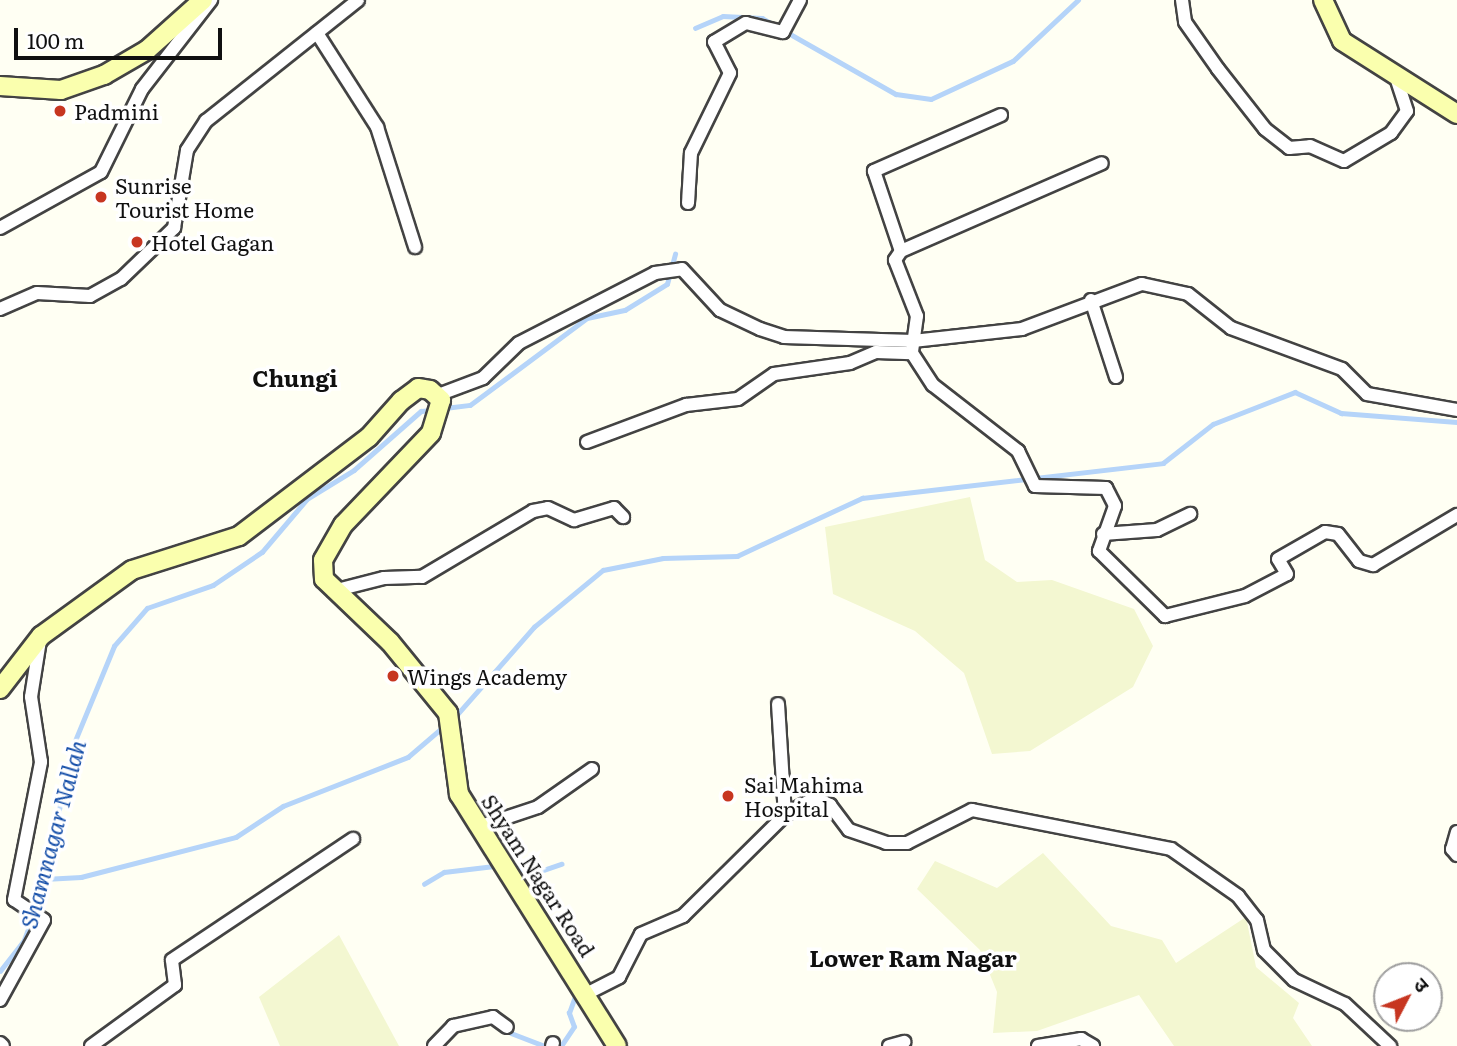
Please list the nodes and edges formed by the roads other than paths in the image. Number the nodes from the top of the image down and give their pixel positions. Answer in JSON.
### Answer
{"nodes":[{"id":1,"x":203,"y":0,"type":"edge"},
{"id":2,"x":211,"y":0,"type":"edge"},
{"id":3,"x":358,"y":0,"type":"edge"},
{"id":4,"x":800,"y":0,"type":"edge"},
{"id":5,"x":1182,"y":0,"type":"edge"},
{"id":6,"x":1323,"y":0,"type":"edge"},
{"id":7,"x":317,"y":33,"type":"junction"},
{"id":8,"x":1397,"y":82,"type":"junction"},
{"id":9,"x":0,"y":86,"type":"edge"},
{"id":10,"x":1456,"y":112,"type":"edge"},
{"id":11,"x":1001,"y":115,"type":"dead end"},
{"id":12,"x":1102,"y":163,"type":"dead end"},
{"id":13,"x":688,"y":203,"type":"dead end"},
{"id":14,"x":0,"y":228,"type":"edge"},
{"id":15,"x":415,"y":247,"type":"dead end"},
{"id":16,"x":901,"y":251,"type":"junction"},
{"id":17,"x":1091,"y":300,"type":"junction"},
{"id":18,"x":0,"y":309,"type":"edge"},
{"id":19,"x":912,"y":347,"type":"junction"},
{"id":20,"x":1116,"y":377,"type":"dead end"},
{"id":21,"x":440,"y":402,"type":"junction"},
{"id":22,"x":1457,"y":410,"type":"edge"},
{"id":23,"x":587,"y":442,"type":"dead end"},
{"id":24,"x":1190,"y":514,"type":"dead end"},
{"id":25,"x":1457,"y":515,"type":"edge"},
{"id":26,"x":624,"y":517,"type":"dead end"},
{"id":27,"x":1103,"y":534,"type":"junction"},
{"id":28,"x":333,"y":591,"type":"junction"},
{"id":29,"x":41,"y":636,"type":"junction"},
{"id":30,"x":0,"y":689,"type":"edge"},
{"id":31,"x":778,"y":704,"type":"dead end"},
{"id":32,"x":592,"y":769,"type":"dead end"},
{"id":33,"x":785,"y":815,"type":"junction"},
{"id":34,"x":478,"y":827,"type":"junction"},
{"id":35,"x":1457,"y":832,"type":"edge"},
{"id":36,"x":353,"y":839,"type":"dead end"},
{"id":37,"x":1457,"y":855,"type":"edge"},
{"id":38,"x":588,"y":993,"type":"junction"},
{"id":39,"x":0,"y":1000,"type":"edge"},
{"id":40,"x":507,"y":1027,"type":"dead end"},
{"id":41,"x":904,"y":1042,"type":"dead end"},
{"id":42,"x":91,"y":1046,"type":"edge"},
{"id":43,"x":434,"y":1046,"type":"edge"},
{"id":44,"x":617,"y":1046,"type":"edge"},
{"id":45,"x":889,"y":1046,"type":"edge"},
{"id":46,"x":1038,"y":1046,"type":"edge"},
{"id":47,"x":1093,"y":1046,"type":"edge"},
{"id":48,"x":1390,"y":1046,"type":"edge"}],
"edges":[{"from":1,"to":9,"type":"street"},
{"from":2,"to":14,"type":"street"},
{"from":3,"to":7,"type":"street"},
{"from":4,"to":13,"type":"street"},
{"from":5,"to":8,"type":"street"},
{"from":6,"to":8,"type":"street"},
{"from":7,"to":15,"type":"street"},
{"from":7,"to":18,"type":"street"},
{"from":8,"to":10,"type":"street"},
{"from":11,"to":16,"type":"street"},
{"from":12,"to":16,"type":"street"},
{"from":16,"to":19,"type":"street"},
{"from":17,"to":19,"type":"street"},
{"from":17,"to":20,"type":"street"},
{"from":17,"to":22,"type":"street"},
{"from":19,"to":21,"type":"street"},
{"from":19,"to":23,"type":"street"},
{"from":19,"to":27,"type":"street"},
{"from":21,"to":28,"type":"street"},
{"from":21,"to":29,"type":"street"},
{"from":24,"to":27,"type":"street"},
{"from":25,"to":27,"type":"street"},
{"from":26,"to":28,"type":"street"},
{"from":28,"to":34,"type":"street","name":"Shyam Nagar Road"},
{"from":29,"to":30,"type":"street"},
{"from":29,"to":39,"type":"street"},
{"from":31,"to":33,"type":"street"},
{"from":32,"to":34,"type":"street"},
{"from":33,"to":38,"type":"street"},
{"from":33,"to":48,"type":"street"},
{"from":34,"to":38,"type":"street","name":"Shyam Nagar Road"},
{"from":35,"to":37,"type":"street"},
{"from":36,"to":42,"type":"street"},
{"from":38,"to":44,"type":"street","name":"Shyam Nagar Road"},
{"from":40,"to":43,"type":"street"},
{"from":41,"to":45,"type":"street"},
{"from":46,"to":47,"type":"street"}]}
